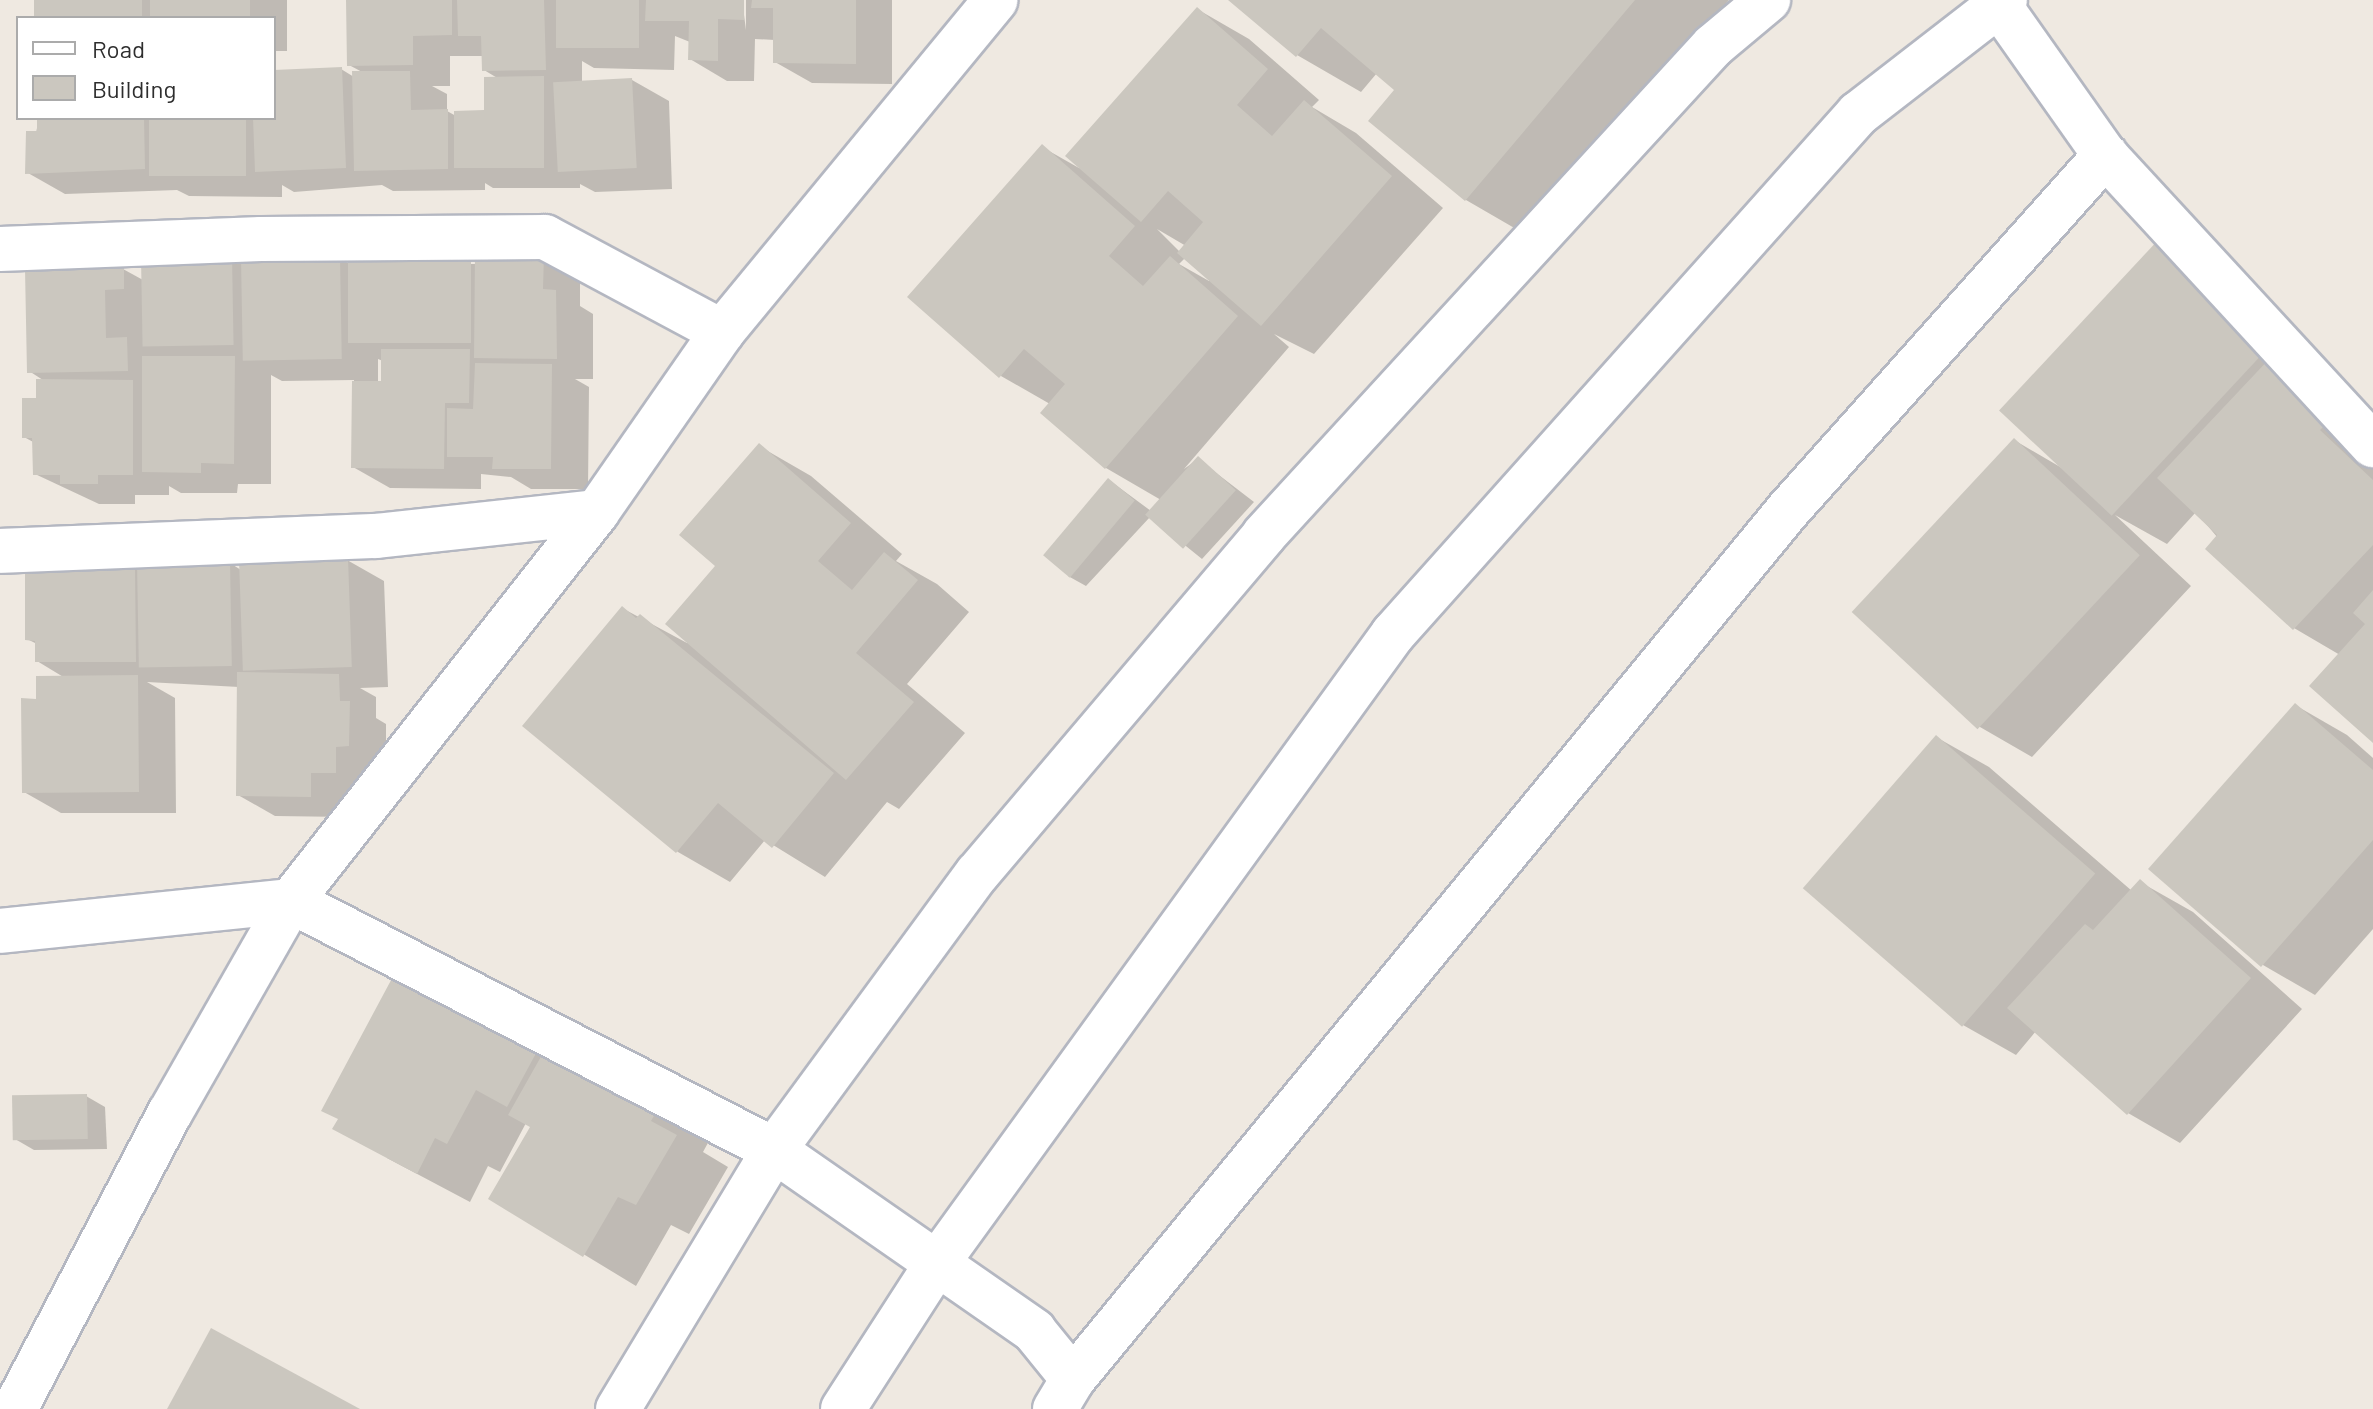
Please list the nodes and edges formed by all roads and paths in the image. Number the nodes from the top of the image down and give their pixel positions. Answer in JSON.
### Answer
{"nodes":[{"id":1,"x":996,"y":0,"type":"edge"},
{"id":2,"x":1768,"y":0,"type":"edge"},
{"id":3,"x":2002,"y":2,"type":"edge"},
{"id":4,"x":2105,"y":155,"type":"junction"},
{"id":5,"x":0,"y":249,"type":"edge"},
{"id":6,"x":722,"y":332,"type":"junction"},
{"id":7,"x":2373,"y":445,"type":"edge"},
{"id":8,"x":597,"y":512,"type":"junction"},
{"id":9,"x":0,"y":551,"type":"edge"},
{"id":10,"x":291,"y":901,"type":"junction"},
{"id":11,"x":0,"y":931,"type":"edge"},
{"id":12,"x":774,"y":1150,"type":"junction"},
{"id":13,"x":935,"y":1266,"type":"junction"},
{"id":14,"x":1064,"y":1394,"type":"edge"},
{"id":15,"x":15,"y":1409,"type":"edge"},
{"id":16,"x":618,"y":1409,"type":"edge"},
{"id":17,"x":843,"y":1409,"type":"edge"}],
"edges":[{"from":1,"to":6,"type":"street"},
{"from":2,"to":12,"type":"street"},
{"from":3,"to":4,"type":"street"},
{"from":3,"to":13,"type":"street"},
{"from":4,"to":7,"type":"street"},
{"from":4,"to":14,"type":"street"},
{"from":5,"to":6,"type":"street"},
{"from":6,"to":8,"type":"street"},
{"from":8,"to":9,"type":"street"},
{"from":8,"to":10,"type":"street"},
{"from":10,"to":11,"type":"street"},
{"from":10,"to":12,"type":"street"},
{"from":10,"to":15,"type":"street"},
{"from":12,"to":13,"type":"street"},
{"from":12,"to":16,"type":"street"},
{"from":13,"to":14,"type":"street"},
{"from":13,"to":17,"type":"street"}]}
